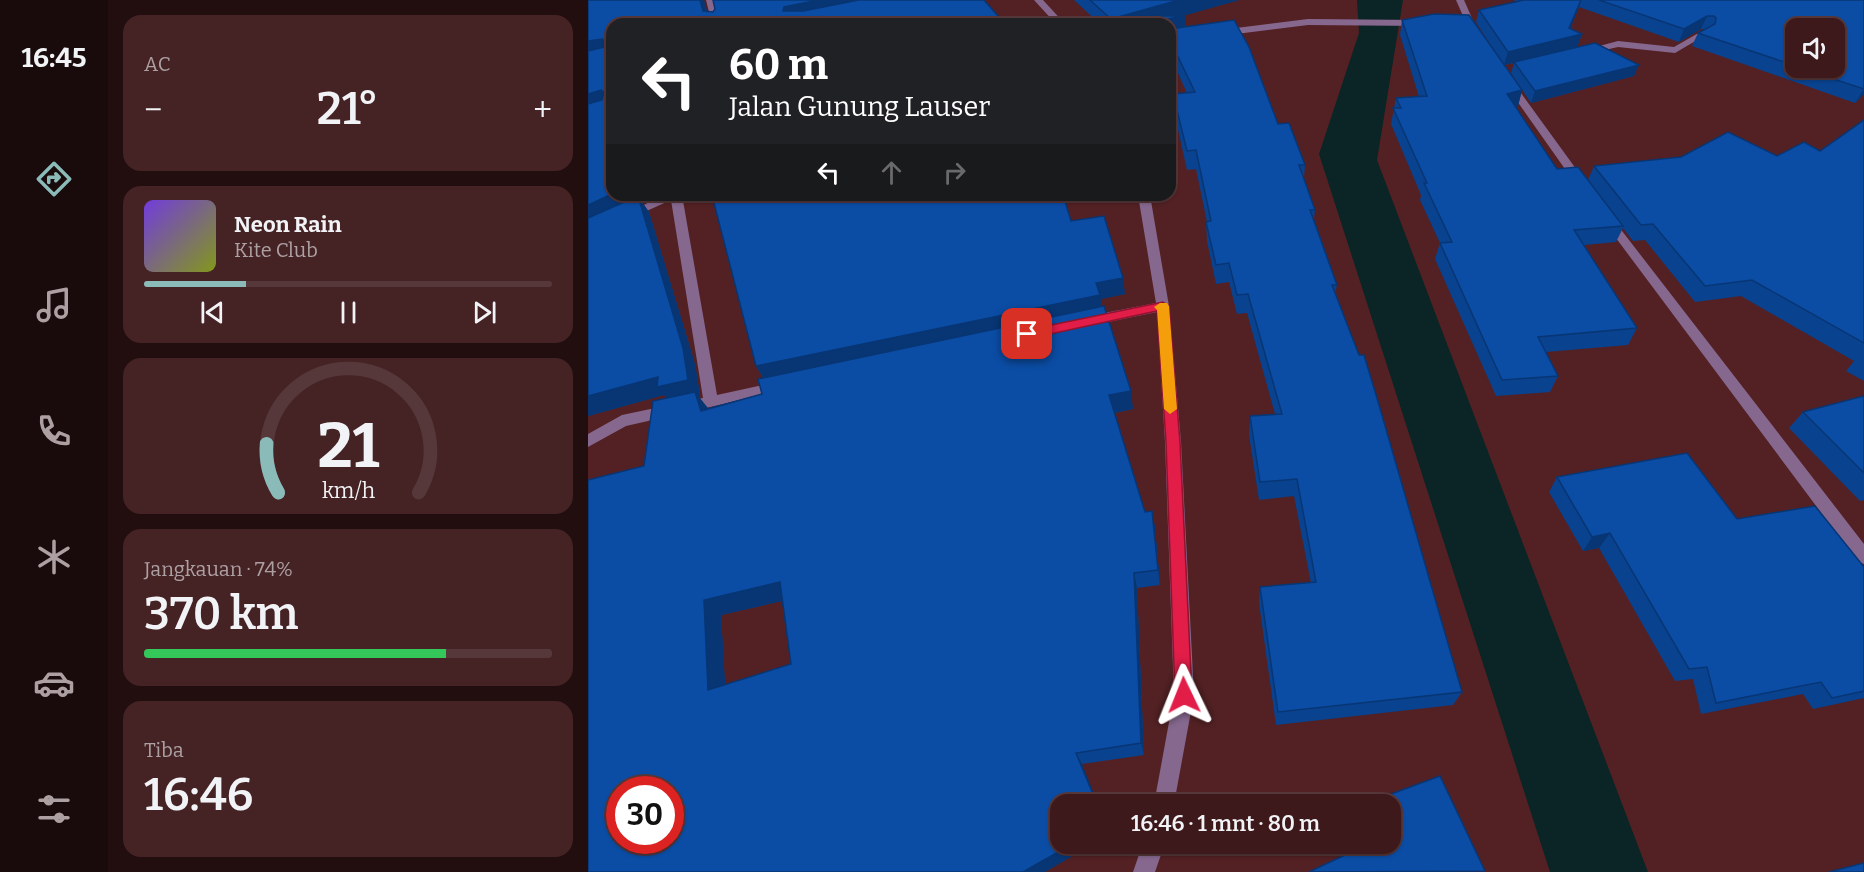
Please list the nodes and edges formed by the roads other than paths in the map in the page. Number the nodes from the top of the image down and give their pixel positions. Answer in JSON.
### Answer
{"nodes":[{"id":1,"x":710,"y":0,"type":"edge"},
{"id":2,"x":1038,"y":0,"type":"edge"},
{"id":3,"x":1460,"y":0,"type":"edge"},
{"id":4,"x":714,"y":18,"type":"edge"},
{"id":5,"x":1055,"y":18,"type":"edge"},
{"id":6,"x":1427,"y":23,"type":"edge"},
{"id":7,"x":1705,"y":33,"type":"edge"},
{"id":8,"x":1214,"y":34,"type":"edge"},
{"id":9,"x":1482,"y":44,"type":"edge"},
{"id":10,"x":1574,"y":54,"type":"edge"},
{"id":11,"x":1501,"y":71,"type":"edge"},
{"id":12,"x":1588,"y":194,"type":"edge"},
{"id":13,"x":661,"y":201,"type":"edge"},
{"id":14,"x":676,"y":201,"type":"edge"},
{"id":15,"x":1145,"y":201,"type":"edge"},
{"id":16,"x":1602,"y":213,"type":"edge"},
{"id":17,"x":620,"y":219,"type":"edge"},
{"id":18,"x":1163,"y":306,"type":"junction"},
{"id":19,"x":1070,"y":326,"type":"edge"},
{"id":20,"x":792,"y":384,"type":"edge"},
{"id":21,"x":711,"y":400,"type":"junction"},
{"id":22,"x":588,"y":441,"type":"edge"},
{"id":23,"x":1864,"y":556,"type":"edge"},
{"id":24,"x":1166,"y":794,"type":"edge"},
{"id":25,"x":1150,"y":854,"type":"edge"},
{"id":26,"x":1144,"y":872,"type":"edge"}],
"edges":[{"from":1,"to":4,"type":"street"},
{"from":2,"to":5,"type":"street"},
{"from":3,"to":9,"type":"street"},
{"from":6,"to":8,"type":"street"},
{"from":7,"to":10,"type":"street"},
{"from":11,"to":12,"type":"street"},
{"from":13,"to":17,"type":"street"},
{"from":14,"to":21,"type":"street"},
{"from":15,"to":18,"type":"street"},
{"from":16,"to":23,"type":"street"},
{"from":18,"to":19,"type":"street"},
{"from":18,"to":24,"type":"street"},
{"from":20,"to":21,"type":"street"},
{"from":21,"to":22,"type":"street"},
{"from":25,"to":26,"type":"street"}]}
